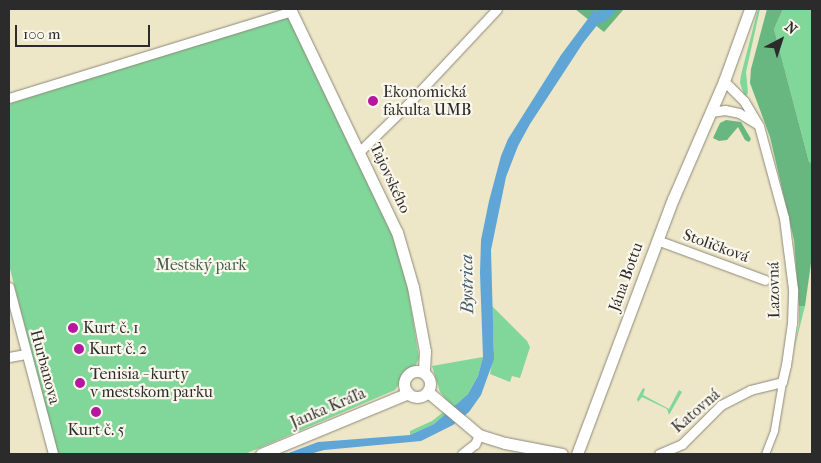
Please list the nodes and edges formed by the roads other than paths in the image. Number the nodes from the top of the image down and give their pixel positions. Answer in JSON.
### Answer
{"nodes":[{"id":1,"x":497,"y":9,"type":"edge"},
{"id":2,"x":750,"y":9,"type":"edge"},
{"id":3,"x":291,"y":10,"type":"edge"},
{"id":4,"x":724,"y":81,"type":"junction"},
{"id":5,"x":9,"y":98,"type":"edge"},
{"id":6,"x":711,"y":112,"type":"junction"},
{"id":7,"x":759,"y":126,"type":"junction"},
{"id":8,"x":360,"y":151,"type":"junction"},
{"id":9,"x":657,"y":240,"type":"junction"},
{"id":10,"x":765,"y":280,"type":"dead end"},
{"id":11,"x":9,"y":287,"type":"edge"},
{"id":12,"x":26,"y":354,"type":"junction"},
{"id":13,"x":9,"y":357,"type":"edge"},
{"id":14,"x":424,"y":372,"type":"junction"},
{"id":15,"x":782,"y":382,"type":"junction"},
{"id":16,"x":428,"y":392,"type":"junction"},
{"id":17,"x":408,"y":393,"type":"junction"},
{"id":18,"x":480,"y":435,"type":"junction"},
{"id":19,"x":53,"y":454,"type":"edge"},
{"id":20,"x":261,"y":454,"type":"edge"},
{"id":21,"x":462,"y":454,"type":"edge"},
{"id":22,"x":562,"y":454,"type":"edge"},
{"id":23,"x":577,"y":454,"type":"edge"},
{"id":24,"x":659,"y":454,"type":"edge"},
{"id":25,"x":765,"y":454,"type":"edge"}],
"edges":[{"from":1,"to":8,"type":"street"},
{"from":2,"to":4,"type":"street"},
{"from":3,"to":5,"type":"street"},
{"from":3,"to":8,"type":"street","name":"Tajovského"},
{"from":4,"to":6,"type":"street"},
{"from":4,"to":7,"type":"street","name":"Lazovná"},
{"from":6,"to":7,"type":"street"},
{"from":6,"to":9,"type":"street","name":"Jána Bottu"},
{"from":7,"to":15,"type":"street","name":"Lazovná"},
{"from":8,"to":14,"type":"street","name":"Tajovského"},
{"from":9,"to":10,"type":"street","name":"Stoličková"},
{"from":9,"to":23,"type":"street","name":"Jána Bottu"},
{"from":11,"to":12,"type":"street","name":"Hurbanova"},
{"from":12,"to":13,"type":"street"},
{"from":12,"to":19,"type":"street","name":"Hurbanova"},
{"from":14,"to":16,"type":"street"},
{"from":14,"to":17,"type":"street"},
{"from":15,"to":24,"type":"street","name":"Katovná"},
{"from":15,"to":25,"type":"street","name":"Lazovná"},
{"from":16,"to":17,"type":"street"},
{"from":16,"to":18,"type":"street"},
{"from":17,"to":20,"type":"street","name":"Janka Kráľa"},
{"from":18,"to":21,"type":"street"},
{"from":18,"to":22,"type":"street"}]}
